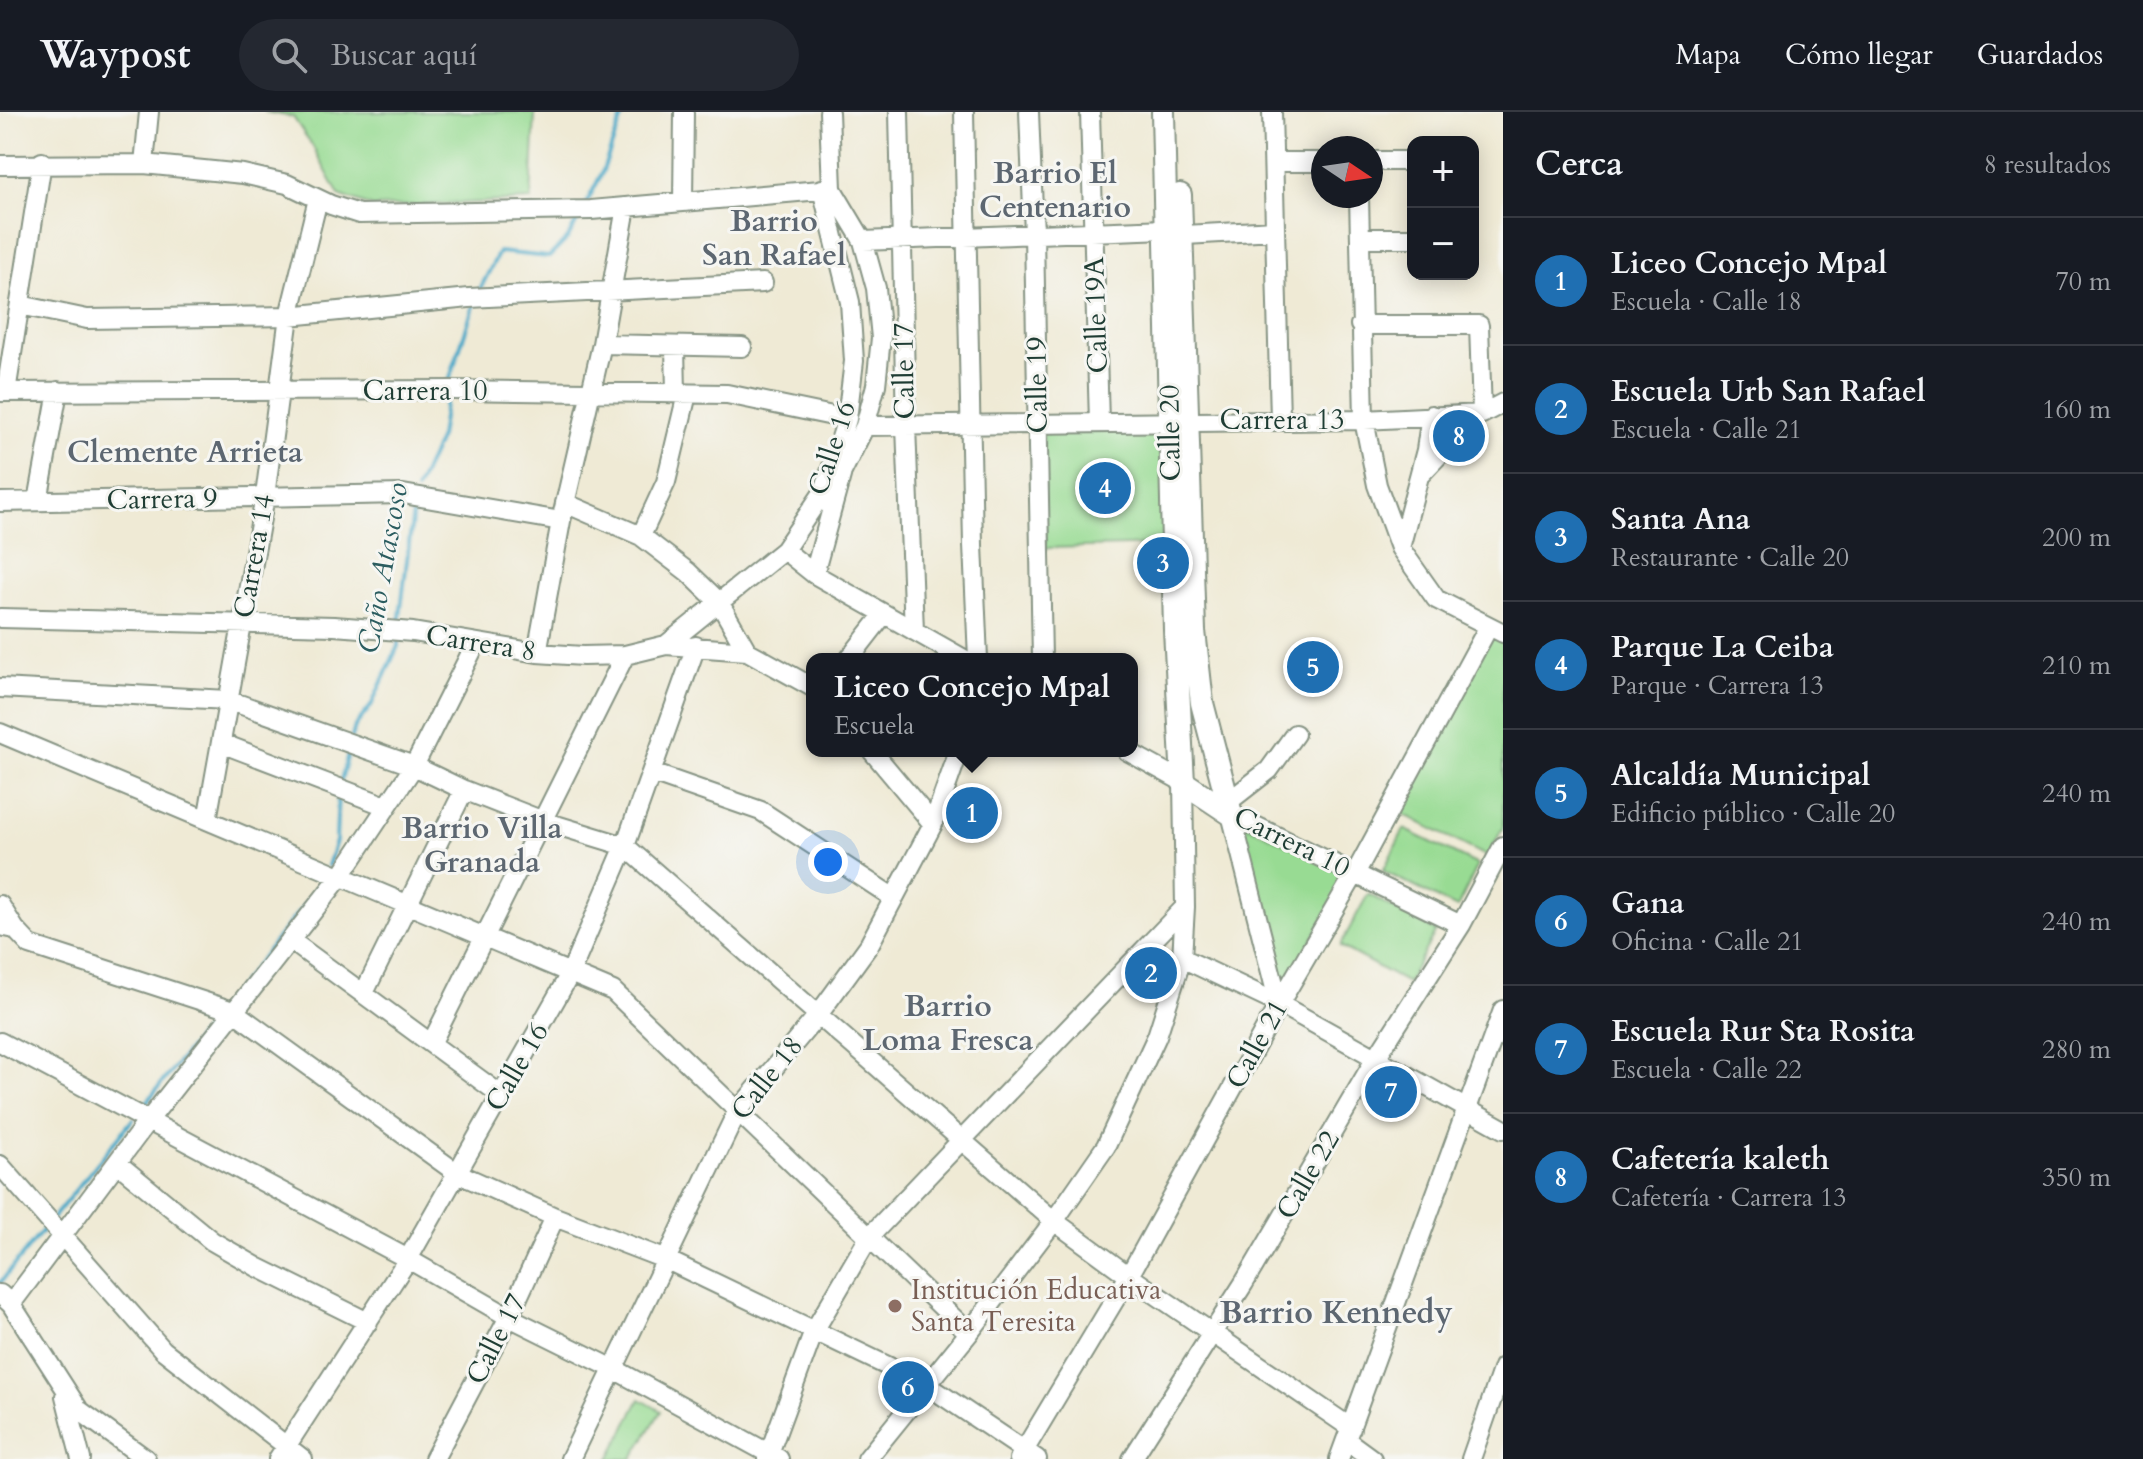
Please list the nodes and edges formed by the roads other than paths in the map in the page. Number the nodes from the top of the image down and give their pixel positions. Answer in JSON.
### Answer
{"nodes":[{"id":1,"x":149,"y":112,"type":"edge"},
{"id":2,"x":684,"y":112,"type":"edge"},
{"id":3,"x":829,"y":112,"type":"edge"},
{"id":4,"x":899,"y":112,"type":"edge"},
{"id":5,"x":964,"y":112,"type":"edge"},
{"id":6,"x":1029,"y":112,"type":"edge"},
{"id":7,"x":1090,"y":112,"type":"edge"},
{"id":8,"x":1163,"y":112,"type":"edge"},
{"id":9,"x":1177,"y":112,"type":"edge"},
{"id":10,"x":1272,"y":112,"type":"edge"},
{"id":11,"x":1383,"y":161,"type":"edge"},
{"id":12,"x":1407,"y":161,"type":"edge"},
{"id":13,"x":42,"y":162,"type":"junction"},
{"id":14,"x":1274,"y":162,"type":"junction"},
{"id":15,"x":1311,"y":162,"type":"edge"},
{"id":16,"x":144,"y":164,"type":"junction"},
{"id":17,"x":0,"y":165,"type":"edge"},
{"id":18,"x":827,"y":189,"type":"junction"},
{"id":19,"x":318,"y":199,"type":"junction"},
{"id":20,"x":683,"y":202,"type":"junction"},
{"id":21,"x":626,"y":207,"type":"junction"},
{"id":22,"x":1359,"y":208,"type":"edge"},
{"id":23,"x":1275,"y":230,"type":"junction"},
{"id":24,"x":1093,"y":232,"type":"junction"},
{"id":25,"x":1174,"y":232,"type":"junction"},
{"id":26,"x":1034,"y":234,"type":"junction"},
{"id":27,"x":967,"y":237,"type":"junction"},
{"id":28,"x":1360,"y":238,"type":"junction"},
{"id":29,"x":1407,"y":238,"type":"edge"},
{"id":30,"x":901,"y":239,"type":"junction"},
{"id":31,"x":863,"y":241,"type":"junction"},
{"id":32,"x":763,"y":283,"type":"dead end"},
{"id":33,"x":610,"y":292,"type":"junction"},
{"id":34,"x":20,"y":305,"type":"junction"},
{"id":35,"x":289,"y":316,"type":"junction"},
{"id":36,"x":1360,"y":325,"type":"junction"},
{"id":37,"x":602,"y":344,"type":"junction"},
{"id":38,"x":675,"y":346,"type":"junction"},
{"id":39,"x":742,"y":347,"type":"dead end"},
{"id":40,"x":58,"y":391,"type":"junction"},
{"id":41,"x":278,"y":391,"type":"junction"},
{"id":42,"x":3,"y":392,"type":"edge"},
{"id":43,"x":591,"y":392,"type":"junction"},
{"id":44,"x":682,"y":394,"type":"junction"},
{"id":45,"x":1503,"y":403,"type":"edge"},
{"id":46,"x":1480,"y":414,"type":"junction"},
{"id":47,"x":1431,"y":415,"type":"junction"},
{"id":48,"x":1280,"y":419,"type":"junction"},
{"id":49,"x":1364,"y":420,"type":"junction"},
{"id":50,"x":1179,"y":421,"type":"junction"},
{"id":51,"x":1099,"y":422,"type":"junction"},
{"id":52,"x":856,"y":423,"type":"junction"},
{"id":53,"x":1037,"y":424,"type":"junction"},
{"id":54,"x":971,"y":425,"type":"junction"},
{"id":55,"x":906,"y":426,"type":"junction"},
{"id":56,"x":1418,"y":477,"type":"junction"},
{"id":57,"x":265,"y":496,"type":"junction"},
{"id":58,"x":38,"y":501,"type":"junction"},
{"id":59,"x":0,"y":502,"type":"edge"},
{"id":60,"x":563,"y":512,"type":"junction"},
{"id":61,"x":641,"y":536,"type":"junction"},
{"id":62,"x":1400,"y":548,"type":"junction"},
{"id":63,"x":784,"y":550,"type":"junction"},
{"id":64,"x":814,"y":574,"type":"junction"},
{"id":65,"x":719,"y":602,"type":"junction"},
{"id":66,"x":884,"y":614,"type":"junction"},
{"id":67,"x":0,"y":618,"type":"edge"},
{"id":68,"x":242,"y":623,"type":"junction"},
{"id":69,"x":1496,"y":630,"type":"edge"},
{"id":70,"x":914,"y":631,"type":"junction"},
{"id":71,"x":476,"y":643,"type":"junction"},
{"id":72,"x":666,"y":645,"type":"junction"},
{"id":73,"x":696,"y":646,"type":"junction"},
{"id":74,"x":747,"y":651,"type":"junction"},
{"id":75,"x":537,"y":653,"type":"junction"},
{"id":76,"x":854,"y":653,"type":"edge"},
{"id":77,"x":953,"y":653,"type":"edge"},
{"id":78,"x":978,"y":653,"type":"edge"},
{"id":79,"x":1042,"y":653,"type":"edge"},
{"id":80,"x":625,"y":655,"type":"junction"},
{"id":81,"x":806,"y":684,"type":"edge"},
{"id":82,"x":0,"y":688,"type":"edge"},
{"id":83,"x":228,"y":700,"type":"junction"},
{"id":84,"x":0,"y":733,"type":"edge"},
{"id":85,"x":1295,"y":734,"type":"dead end"},
{"id":86,"x":221,"y":743,"type":"junction"},
{"id":87,"x":877,"y":757,"type":"edge"},
{"id":88,"x":957,"y":757,"type":"edge"},
{"id":89,"x":1138,"y":757,"type":"edge"},
{"id":90,"x":414,"y":766,"type":"junction"},
{"id":91,"x":652,"y":773,"type":"junction"},
{"id":92,"x":1183,"y":782,"type":"junction"},
{"id":93,"x":464,"y":790,"type":"junction"},
{"id":94,"x":386,"y":806,"type":"junction"},
{"id":95,"x":1230,"y":808,"type":"junction"},
{"id":96,"x":207,"y":820,"type":"junction"},
{"id":97,"x":543,"y":821,"type":"junction"},
{"id":98,"x":933,"y":824,"type":"junction"},
{"id":99,"x":625,"y":846,"type":"junction"},
{"id":100,"x":1503,"y":847,"type":"edge"},
{"id":101,"x":1356,"y":872,"type":"junction"},
{"id":102,"x":330,"y":874,"type":"junction"},
{"id":103,"x":894,"y":898,"type":"junction"},
{"id":104,"x":0,"y":905,"type":"edge"},
{"id":105,"x":407,"y":905,"type":"junction"},
{"id":106,"x":1185,"y":907,"type":"junction"},
{"id":107,"x":1461,"y":925,"type":"junction"},
{"id":108,"x":7,"y":927,"type":"edge"},
{"id":109,"x":485,"y":937,"type":"junction"},
{"id":110,"x":290,"y":940,"type":"junction"},
{"id":111,"x":1182,"y":958,"type":"junction"},
{"id":112,"x":570,"y":974,"type":"junction"},
{"id":113,"x":364,"y":993,"type":"junction"},
{"id":114,"x":1279,"y":1004,"type":"junction"},
{"id":115,"x":226,"y":1008,"type":"junction"},
{"id":116,"x":1503,"y":1010,"type":"edge"},
{"id":117,"x":818,"y":1015,"type":"junction"},
{"id":118,"x":0,"y":1042,"type":"edge"},
{"id":119,"x":432,"y":1042,"type":"junction"},
{"id":120,"x":1376,"y":1058,"type":"junction"},
{"id":121,"x":501,"y":1095,"type":"junction"},
{"id":122,"x":1466,"y":1108,"type":"junction"},
{"id":123,"x":737,"y":1112,"type":"junction"},
{"id":124,"x":140,"y":1116,"type":"junction"},
{"id":125,"x":1503,"y":1129,"type":"edge"},
{"id":126,"x":960,"y":1142,"type":"junction"},
{"id":127,"x":117,"y":1163,"type":"junction"},
{"id":128,"x":0,"y":1165,"type":"edge"},
{"id":129,"x":457,"y":1173,"type":"junction"},
{"id":130,"x":555,"y":1217,"type":"junction"},
{"id":131,"x":1054,"y":1221,"type":"junction"},
{"id":132,"x":52,"y":1226,"type":"junction"},
{"id":133,"x":869,"y":1237,"type":"junction"},
{"id":134,"x":408,"y":1259,"type":"junction"},
{"id":135,"x":667,"y":1260,"type":"junction"},
{"id":136,"x":1129,"y":1276,"type":"junction"},
{"id":137,"x":6,"y":1299,"type":"edge"},
{"id":138,"x":509,"y":1317,"type":"junction"},
{"id":139,"x":368,"y":1322,"type":"junction"},
{"id":140,"x":814,"y":1331,"type":"junction"},
{"id":141,"x":969,"y":1333,"type":"junction"},
{"id":142,"x":1213,"y":1333,"type":"junction"},
{"id":143,"x":1503,"y":1367,"type":"edge"},
{"id":144,"x":614,"y":1369,"type":"junction"},
{"id":145,"x":61,"y":1381,"type":"junction"},
{"id":146,"x":927,"y":1385,"type":"junction"},
{"id":147,"x":1349,"y":1434,"type":"junction"},
{"id":148,"x":282,"y":1454,"type":"edge"},
{"id":149,"x":1027,"y":1456,"type":"edge"},
{"id":150,"x":772,"y":1458,"type":"edge"},
{"id":151,"x":81,"y":1459,"type":"edge"},
{"id":152,"x":146,"y":1459,"type":"edge"},
{"id":153,"x":303,"y":1459,"type":"edge"},
{"id":154,"x":434,"y":1459,"type":"edge"},
{"id":155,"x":570,"y":1459,"type":"edge"},
{"id":156,"x":867,"y":1459,"type":"edge"},
{"id":157,"x":1132,"y":1459,"type":"edge"},
{"id":158,"x":1339,"y":1459,"type":"edge"},
{"id":159,"x":1372,"y":1459,"type":"edge"},
{"id":160,"x":1471,"y":1459,"type":"edge"}],
"edges":[{"from":1,"to":16,"type":"street"},
{"from":2,"to":20,"type":"street"},
{"from":3,"to":18,"type":"street","name":"Calle 16"},
{"from":4,"to":30,"type":"street","name":"Calle 17"},
{"from":5,"to":27,"type":"street"},
{"from":6,"to":26,"type":"street","name":"Calle 19"},
{"from":7,"to":24,"type":"street","name":"Calle 19A"},
{"from":8,"to":25,"type":"street","name":"Calle 20"},
{"from":9,"to":25,"type":"street","name":"Calle 20"},
{"from":10,"to":14,"type":"street"},
{"from":11,"to":12,"type":"street"},
{"from":13,"to":16,"type":"street"},
{"from":13,"to":17,"type":"street"},
{"from":13,"to":34,"type":"street"},
{"from":14,"to":15,"type":"street"},
{"from":14,"to":23,"type":"street"},
{"from":16,"to":19,"type":"street"},
{"from":18,"to":20,"type":"street"},
{"from":18,"to":31,"type":"street","name":"Calle 16"},
{"from":18,"to":52,"type":"street","name":"Calle 16"},
{"from":19,"to":21,"type":"street"},
{"from":19,"to":35,"type":"street","name":"Carrera 14"},
{"from":20,"to":21,"type":"street"},
{"from":21,"to":33,"type":"street"},
{"from":22,"to":28,"type":"street"},
{"from":23,"to":25,"type":"street"},
{"from":23,"to":48,"type":"street"},
{"from":24,"to":25,"type":"street"},
{"from":24,"to":26,"type":"street"},
{"from":24,"to":51,"type":"street","name":"Calle 19A"},
{"from":25,"to":50,"type":"street","name":"Calle 20"},
{"from":26,"to":27,"type":"street"},
{"from":26,"to":53,"type":"street","name":"Calle 19"},
{"from":27,"to":30,"type":"street"},
{"from":27,"to":54,"type":"street"},
{"from":28,"to":29,"type":"street"},
{"from":28,"to":36,"type":"street"},
{"from":30,"to":31,"type":"street"},
{"from":30,"to":55,"type":"street","name":"Calle 17"},
{"from":31,"to":52,"type":"street","name":"Calle 16"},
{"from":32,"to":33,"type":"street"},
{"from":33,"to":35,"type":"street"},
{"from":33,"to":37,"type":"street"},
{"from":34,"to":35,"type":"street"},
{"from":34,"to":42,"type":"street"},
{"from":35,"to":41,"type":"street","name":"Carrera 14"},
{"from":36,"to":46,"type":"street"},
{"from":36,"to":49,"type":"street"},
{"from":37,"to":38,"type":"street"},
{"from":37,"to":43,"type":"street"},
{"from":38,"to":39,"type":"street"},
{"from":38,"to":44,"type":"street"},
{"from":40,"to":41,"type":"street","name":"Carrera 10"},
{"from":40,"to":42,"type":"street","name":"Carrera 10"},
{"from":40,"to":58,"type":"street"},
{"from":41,"to":43,"type":"street","name":"Carrera 10"},
{"from":41,"to":57,"type":"street","name":"Carrera 14"},
{"from":43,"to":44,"type":"street","name":"Carrera 10"},
{"from":43,"to":60,"type":"street"},
{"from":44,"to":52,"type":"street","name":"Carrera 10"},
{"from":44,"to":61,"type":"street"},
{"from":45,"to":46,"type":"street"},
{"from":46,"to":47,"type":"street","name":"Carrera 13"},
{"from":46,"to":56,"type":"street"},
{"from":47,"to":49,"type":"street","name":"Carrera 13"},
{"from":47,"to":56,"type":"street"},
{"from":48,"to":49,"type":"street","name":"Carrera 13"},
{"from":48,"to":50,"type":"street","name":"Carrera 13"},
{"from":49,"to":62,"type":"street"},
{"from":50,"to":51,"type":"street","name":"Carrera 13"},
{"from":50,"to":92,"type":"street","name":"Calle 20"},
{"from":50,"to":95,"type":"street","name":"Calle 20"},
{"from":51,"to":53,"type":"street","name":"Carrera 13"},
{"from":52,"to":55,"type":"street","name":"Carrera 13"},
{"from":52,"to":63,"type":"street","name":"Calle 16"},
{"from":52,"to":64,"type":"street","name":"Calle 16"},
{"from":53,"to":54,"type":"street","name":"Carrera 13"},
{"from":53,"to":79,"type":"street","name":"Calle 19"},
{"from":54,"to":55,"type":"street","name":"Carrera 13"},
{"from":54,"to":78,"type":"street"},
{"from":55,"to":70,"type":"street","name":"Calle 17"},
{"from":56,"to":62,"type":"street"},
{"from":57,"to":58,"type":"street","name":"Carrera 9"},
{"from":57,"to":60,"type":"street","name":"Carrera 9"},
{"from":57,"to":68,"type":"street","name":"Carrera 14"},
{"from":58,"to":59,"type":"street","name":"Carrera 9"},
{"from":60,"to":61,"type":"street","name":"Carrera 9"},
{"from":60,"to":75,"type":"street"},
{"from":61,"to":65,"type":"street","name":"Carrera 9"},
{"from":62,"to":69,"type":"street"},
{"from":63,"to":64,"type":"street"},
{"from":63,"to":65,"type":"street","name":"Calle 16"},
{"from":64,"to":66,"type":"street"},
{"from":65,"to":72,"type":"street","name":"Calle 16"},
{"from":65,"to":74,"type":"street","name":"Carrera 9"},
{"from":66,"to":70,"type":"street"},
{"from":66,"to":76,"type":"street"},
{"from":67,"to":68,"type":"street","name":"Carrera 8"},
{"from":68,"to":71,"type":"street","name":"Carrera 8"},
{"from":68,"to":83,"type":"street","name":"Carrera 14"},
{"from":69,"to":101,"type":"street","name":"Calle 21"},
{"from":70,"to":77,"type":"street"},
{"from":71,"to":75,"type":"street","name":"Carrera 8"},
{"from":71,"to":90,"type":"street"},
{"from":72,"to":73,"type":"street"},
{"from":72,"to":80,"type":"street","name":"Carrera 8"},
{"from":73,"to":74,"type":"street"},
{"from":73,"to":91,"type":"street","name":"Calle 16"},
{"from":74,"to":81,"type":"street"},
{"from":75,"to":80,"type":"street","name":"Carrera 8"},
{"from":80,"to":97,"type":"street"},
{"from":82,"to":83,"type":"street"},
{"from":83,"to":86,"type":"street","name":"Carrera 14"},
{"from":83,"to":90,"type":"street"},
{"from":84,"to":96,"type":"street"},
{"from":85,"to":95,"type":"street"},
{"from":86,"to":94,"type":"street"},
{"from":86,"to":96,"type":"street","name":"Carrera 14"},
{"from":87,"to":98,"type":"street"},
{"from":88,"to":98,"type":"street","name":"Calle 18"},
{"from":89,"to":92,"type":"street","name":"Carrera 10"},
{"from":90,"to":93,"type":"street"},
{"from":90,"to":94,"type":"street"},
{"from":91,"to":99,"type":"street","name":"Calle 16"},
{"from":91,"to":103,"type":"street"},
{"from":92,"to":95,"type":"street","name":"Carrera 10"},
{"from":92,"to":106,"type":"street"},
{"from":93,"to":97,"type":"street"},
{"from":93,"to":105,"type":"street"},
{"from":94,"to":102,"type":"street"},
{"from":95,"to":101,"type":"street","name":"Carrera 10"},
{"from":95,"to":114,"type":"street"},
{"from":96,"to":102,"type":"street"},
{"from":97,"to":99,"type":"street"},
{"from":97,"to":109,"type":"street"},
{"from":98,"to":103,"type":"street","name":"Calle 18"},
{"from":99,"to":112,"type":"street","name":"Calle 16"},
{"from":99,"to":117,"type":"street"},
{"from":100,"to":107,"type":"street","name":"Calle 22"},
{"from":101,"to":107,"type":"street","name":"Carrera 10"},
{"from":101,"to":114,"type":"street","name":"Calle 21"},
{"from":102,"to":105,"type":"street"},
{"from":102,"to":110,"type":"street"},
{"from":103,"to":117,"type":"street","name":"Calle 18"},
{"from":104,"to":108,"type":"street"},
{"from":105,"to":109,"type":"street"},
{"from":105,"to":113,"type":"street"},
{"from":106,"to":111,"type":"street"},
{"from":106,"to":126,"type":"street"},
{"from":107,"to":120,"type":"street","name":"Calle 22"},
{"from":108,"to":115,"type":"street"},
{"from":109,"to":112,"type":"street"},
{"from":109,"to":119,"type":"street"},
{"from":110,"to":113,"type":"street"},
{"from":110,"to":115,"type":"street"},
{"from":111,"to":114,"type":"street"},
{"from":111,"to":131,"type":"street"},
{"from":112,"to":121,"type":"street","name":"Calle 16"},
{"from":112,"to":123,"type":"street"},
{"from":113,"to":119,"type":"street"},
{"from":114,"to":120,"type":"street"},
{"from":114,"to":136,"type":"street","name":"Calle 21"},
{"from":115,"to":124,"type":"street"},
{"from":115,"to":129,"type":"street"},
{"from":116,"to":122,"type":"street"},
{"from":117,"to":123,"type":"street","name":"Calle 18"},
{"from":117,"to":126,"type":"street"},
{"from":118,"to":124,"type":"street"},
{"from":119,"to":121,"type":"street"},
{"from":120,"to":122,"type":"street"},
{"from":120,"to":142,"type":"street","name":"Calle 22"},
{"from":121,"to":129,"type":"street","name":"Calle 16"},
{"from":122,"to":125,"type":"street"},
{"from":122,"to":147,"type":"street"},
{"from":123,"to":133,"type":"street"},
{"from":123,"to":135,"type":"street","name":"Calle 18"},
{"from":124,"to":127,"type":"street"},
{"from":124,"to":134,"type":"street"},
{"from":126,"to":131,"type":"street"},
{"from":126,"to":133,"type":"street"},
{"from":127,"to":132,"type":"street"},
{"from":127,"to":139,"type":"street"},
{"from":128,"to":132,"type":"street"},
{"from":129,"to":130,"type":"street"},
{"from":129,"to":134,"type":"street","name":"Calle 16"},
{"from":130,"to":135,"type":"street"},
{"from":130,"to":138,"type":"street","name":"Calle 17"},
{"from":131,"to":136,"type":"street"},
{"from":131,"to":141,"type":"street"},
{"from":132,"to":137,"type":"street"},
{"from":132,"to":148,"type":"street"},
{"from":133,"to":140,"type":"street"},
{"from":133,"to":141,"type":"street"},
{"from":134,"to":138,"type":"street"},
{"from":134,"to":139,"type":"street","name":"Calle 16"},
{"from":135,"to":140,"type":"street"},
{"from":135,"to":144,"type":"street","name":"Calle 18"},
{"from":136,"to":142,"type":"street"},
{"from":136,"to":149,"type":"street","name":"Calle 21"},
{"from":137,"to":145,"type":"street"},
{"from":138,"to":144,"type":"street"},
{"from":138,"to":154,"type":"street","name":"Calle 17"},
{"from":139,"to":148,"type":"street","name":"Calle 16"},
{"from":140,"to":146,"type":"street"},
{"from":140,"to":150,"type":"street"},
{"from":141,"to":146,"type":"street"},
{"from":142,"to":147,"type":"street"},
{"from":142,"to":157,"type":"street","name":"Calle 22"},
{"from":143,"to":160,"type":"street"},
{"from":144,"to":150,"type":"street"},
{"from":144,"to":155,"type":"street","name":"Calle 18"},
{"from":145,"to":151,"type":"street"},
{"from":145,"to":152,"type":"street"},
{"from":146,"to":149,"type":"street"},
{"from":146,"to":156,"type":"street"},
{"from":147,"to":158,"type":"street"},
{"from":147,"to":159,"type":"street"},
{"from":148,"to":153,"type":"street"}]}
